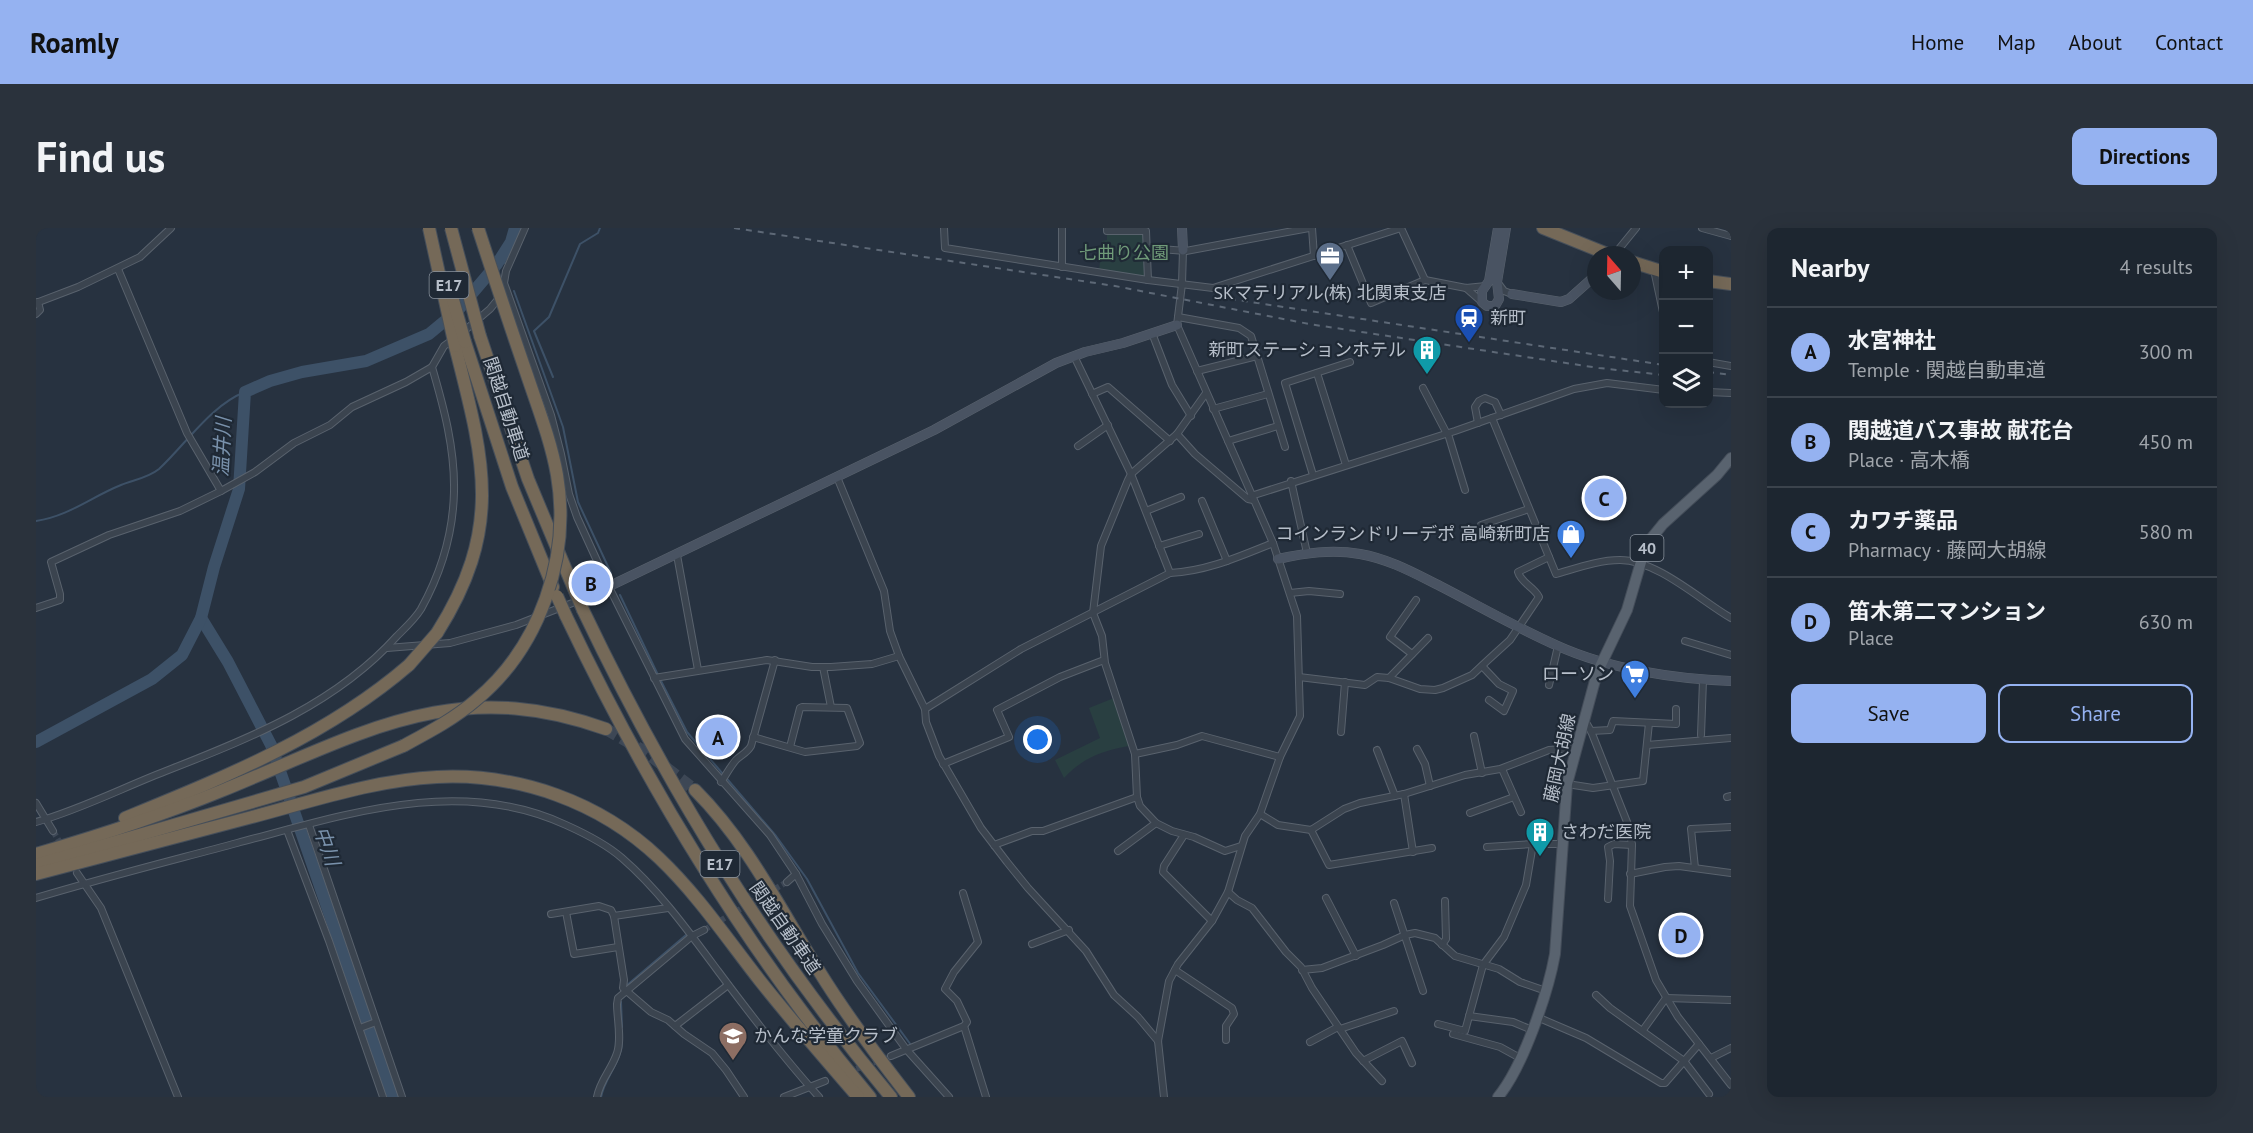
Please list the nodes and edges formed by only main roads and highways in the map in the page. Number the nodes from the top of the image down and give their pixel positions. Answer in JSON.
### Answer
{"nodes":[{"id":1,"x":429,"y":228,"type":"edge"},
{"id":2,"x":434,"y":228,"type":"edge"},
{"id":3,"x":451,"y":228,"type":"edge"},
{"id":4,"x":478,"y":228,"type":"edge"},
{"id":5,"x":1543,"y":228,"type":"edge"},
{"id":6,"x":1589,"y":246,"type":"edge"},
{"id":7,"x":1641,"y":265,"type":"edge"},
{"id":8,"x":1659,"y":271,"type":"edge"},
{"id":9,"x":1713,"y":281,"type":"edge"},
{"id":10,"x":1731,"y":284,"type":"edge"},
{"id":11,"x":460,"y":344,"type":"junction"},
{"id":12,"x":1731,"y":458,"type":"edge"},
{"id":13,"x":606,"y":729,"type":"tunnel mouth"},
{"id":14,"x":695,"y":790,"type":"tunnel mouth"},
{"id":15,"x":36,"y":848,"type":"edge"},
{"id":16,"x":36,"y":854,"type":"edge"},
{"id":17,"x":36,"y":865,"type":"edge"},
{"id":18,"x":36,"y":874,"type":"edge"},
{"id":19,"x":858,"y":1097,"type":"edge"},
{"id":20,"x":870,"y":1097,"type":"edge"},
{"id":21,"x":891,"y":1097,"type":"edge"},
{"id":22,"x":909,"y":1097,"type":"edge"},
{"id":23,"x":1498,"y":1097,"type":"edge"}],
"edges":[{"from":1,"to":11,"type":"highway","bridge":true},
{"from":2,"to":11,"type":"highway","name":"関越自動車道","number":"E17","bridge":true},
{"from":3,"to":21,"type":"highway","name":"関越自動車道","number":"E17","bridge":true},
{"from":4,"to":17,"type":"highway","bridge":true},
{"from":5,"to":6,"type":"highway"},
{"from":7,"to":8,"type":"highway"},
{"from":9,"to":10,"type":"highway"},
{"from":11,"to":15,"type":"highway","bridge":true},
{"from":11,"to":20,"type":"highway","name":"関越自動車道","number":"E17","bridge":true},
{"from":12,"to":23,"type":"main road","name":"藤岡大胡線","number":"40"},
{"from":13,"to":16,"type":"highway"},
{"from":14,"to":22,"type":"highway"},
{"from":18,"to":19,"type":"highway"}]}
